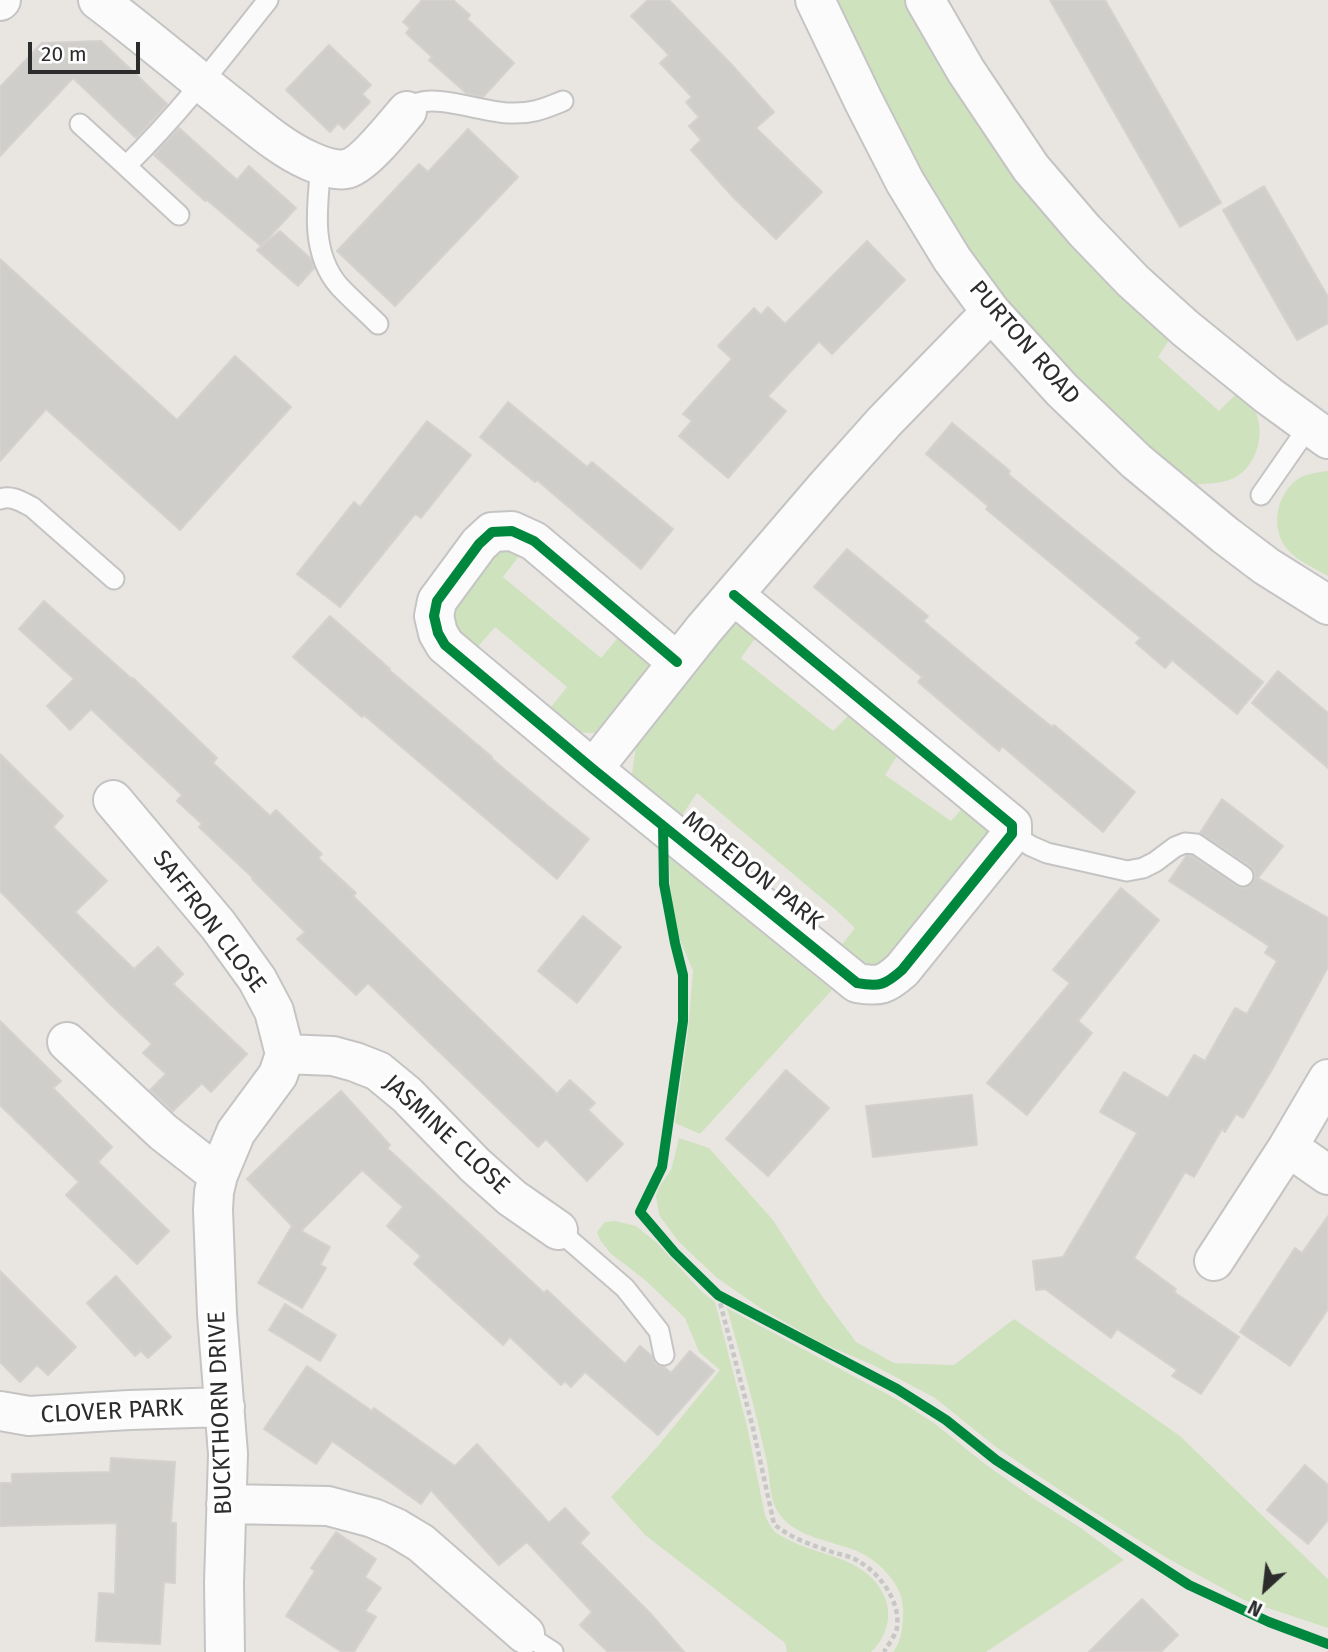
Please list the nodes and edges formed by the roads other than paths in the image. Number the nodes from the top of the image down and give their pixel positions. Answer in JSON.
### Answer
{"nodes":[{"id":1,"x":98,"y":0,"type":"edge"},
{"id":2,"x":268,"y":0,"type":"edge"},
{"id":3,"x":815,"y":0,"type":"edge"},
{"id":4,"x":925,"y":0,"type":"edge"},
{"id":5,"x":202,"y":83,"type":"junction"},
{"id":6,"x":563,"y":101,"type":"dead end"},
{"id":7,"x":407,"y":111,"type":"joint"},
{"id":8,"x":80,"y":124,"type":"dead end"},
{"id":9,"x":126,"y":166,"type":"junction"},
{"id":10,"x":321,"y":166,"type":"junction"},
{"id":11,"x":179,"y":215,"type":"dead end"},
{"id":12,"x":991,"y":312,"type":"junction"},
{"id":13,"x":378,"y":324,"type":"dead end"},
{"id":14,"x":1319,"y":432,"type":"edge"},
{"id":15,"x":1261,"y":495,"type":"dead end"},
{"id":16,"x":0,"y":499,"type":"edge"},
{"id":17,"x":114,"y":579,"type":"dead end"},
{"id":18,"x":734,"y":595,"type":"junction"},
{"id":19,"x":1328,"y":605,"type":"edge"},
{"id":20,"x":677,"y":662,"type":"junction"},
{"id":21,"x":593,"y":769,"type":"junction"},
{"id":22,"x":113,"y":800,"type":"dead end"},
{"id":23,"x":1012,"y":834,"type":"junction"},
{"id":24,"x":1244,"y":876,"type":"dead end"},
{"id":25,"x":67,"y":1042,"type":"dead end"},
{"id":26,"x":285,"y":1054,"type":"junction"},
{"id":27,"x":1328,"y":1079,"type":"edge"},
{"id":28,"x":1288,"y":1147,"type":"junction"},
{"id":29,"x":218,"y":1175,"type":"junction"},
{"id":30,"x":1328,"y":1175,"type":"edge"},
{"id":31,"x":558,"y":1230,"type":"joint"},
{"id":32,"x":1214,"y":1261,"type":"dead end"},
{"id":33,"x":664,"y":1356,"type":"dead end"},
{"id":34,"x":225,"y":1407,"type":"junction"},
{"id":35,"x":0,"y":1411,"type":"edge"},
{"id":36,"x":226,"y":1504,"type":"junction"},
{"id":37,"x":539,"y":1643,"type":"edge"},
{"id":38,"x":225,"y":1652,"type":"edge"}],
"edges":[{"from":1,"to":5,"type":"street"},
{"from":2,"to":5,"type":"lane"},
{"from":3,"to":12,"type":"street","name":"PURTON ROAD"},
{"from":4,"to":14,"type":"street"},
{"from":5,"to":9,"type":"lane"},
{"from":5,"to":10,"type":"street"},
{"from":6,"to":7,"type":"lane"},
{"from":7,"to":10,"type":"street"},
{"from":8,"to":9,"type":"lane"},
{"from":9,"to":11,"type":"lane"},
{"from":10,"to":13,"type":"lane"},
{"from":12,"to":18,"type":"street"},
{"from":12,"to":19,"type":"street","name":"PURTON ROAD"},
{"from":14,"to":15,"type":"lane"},
{"from":16,"to":17,"type":"lane"},
{"from":18,"to":20,"type":"street"},
{"from":18,"to":23,"type":"street"},
{"from":20,"to":21,"type":"street"},
{"from":20,"to":21,"type":"street","name":"MOREDON PARK"},
{"from":21,"to":23,"type":"street","name":"MOREDON PARK"},
{"from":22,"to":26,"type":"street","name":"SAFFRON CLOSE"},
{"from":23,"to":24,"type":"lane"},
{"from":25,"to":29,"type":"street"},
{"from":26,"to":29,"type":"street","name":"BUCKTHORN DRIVE"},
{"from":26,"to":31,"type":"street","name":"JASMINE CLOSE"},
{"from":27,"to":28,"type":"street"},
{"from":28,"to":30,"type":"street"},
{"from":28,"to":32,"type":"street"},
{"from":29,"to":34,"type":"street","name":"BUCKTHORN DRIVE"},
{"from":31,"to":33,"type":"lane"},
{"from":34,"to":35,"type":"street","name":"CLOVER PARK"},
{"from":34,"to":36,"type":"street","name":"BUCKTHORN DRIVE"},
{"from":36,"to":37,"type":"street"},
{"from":36,"to":38,"type":"street","name":"BUCKTHORN DRIVE"}]}
